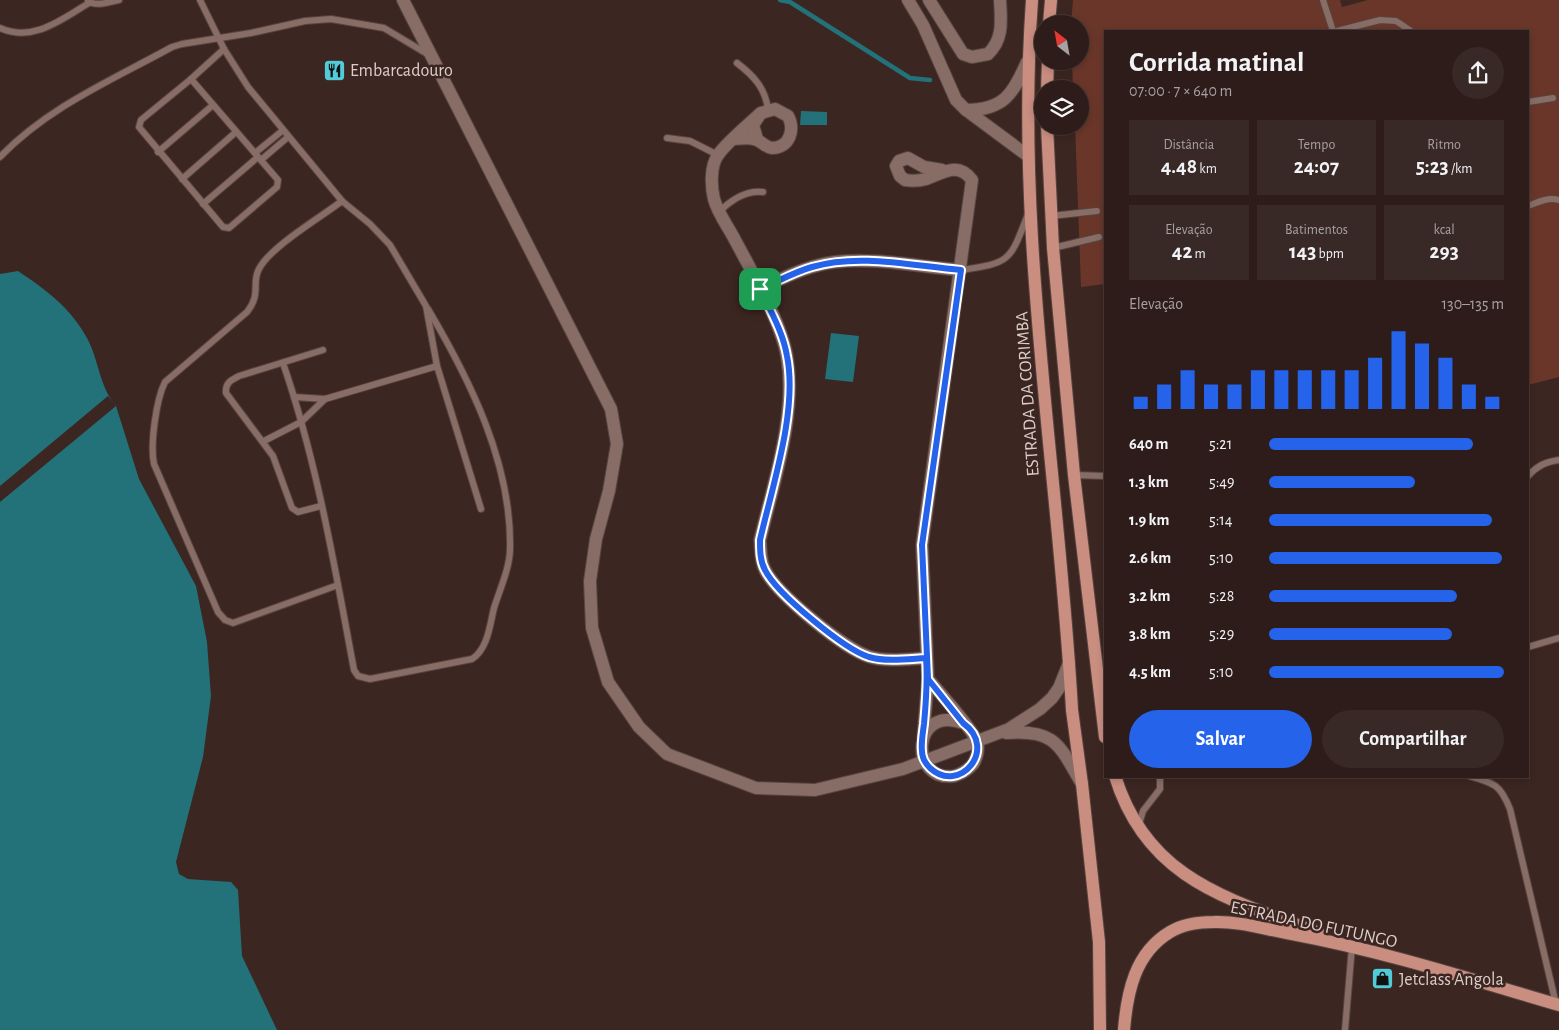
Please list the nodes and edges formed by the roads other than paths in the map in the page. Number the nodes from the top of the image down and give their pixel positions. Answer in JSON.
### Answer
{"nodes":[{"id":1,"x":119,"y":0,"type":"edge"},
{"id":2,"x":200,"y":0,"type":"edge"},
{"id":3,"x":403,"y":0,"type":"edge"},
{"id":4,"x":908,"y":0,"type":"edge"},
{"id":5,"x":929,"y":0,"type":"edge"},
{"id":6,"x":1000,"y":0,"type":"edge"},
{"id":7,"x":1032,"y":0,"type":"edge"},
{"id":8,"x":1051,"y":0,"type":"edge"},
{"id":9,"x":1324,"y":0,"type":"edge"},
{"id":10,"x":88,"y":1,"type":"edge"},
{"id":11,"x":1050,"y":15,"type":"edge"},
{"id":12,"x":0,"y":28,"type":"edge"},
{"id":13,"x":1333,"y":30,"type":"edge"},
{"id":14,"x":1341,"y":30,"type":"edge"},
{"id":15,"x":1410,"y":30,"type":"edge"},
{"id":16,"x":218,"y":37,"type":"junction"},
{"id":17,"x":224,"y":49,"type":"junction"},
{"id":18,"x":432,"y":57,"type":"junction"},
{"id":19,"x":1028,"y":62,"type":"junction"},
{"id":20,"x":737,"y":63,"type":"dead end"},
{"id":21,"x":191,"y":79,"type":"junction"},
{"id":22,"x":1553,"y":98,"type":"dead end"},
{"id":23,"x":1529,"y":102,"type":"edge"},
{"id":24,"x":213,"y":105,"type":"junction"},
{"id":25,"x":966,"y":110,"type":"junction"},
{"id":26,"x":764,"y":111,"type":"junction"},
{"id":27,"x":282,"y":130,"type":"junction"},
{"id":28,"x":236,"y":132,"type":"junction"},
{"id":29,"x":1047,"y":135,"type":"edge"},
{"id":30,"x":288,"y":137,"type":"junction"},
{"id":31,"x":667,"y":138,"type":"dead end"},
{"id":32,"x":756,"y":139,"type":"junction"},
{"id":33,"x":734,"y":140,"type":"junction"},
{"id":34,"x":158,"y":152,"type":"junction"},
{"id":35,"x":718,"y":155,"type":"junction"},
{"id":36,"x":1028,"y":156,"type":"junction"},
{"id":37,"x":0,"y":157,"type":"edge"},
{"id":38,"x":258,"y":157,"type":"junction"},
{"id":39,"x":942,"y":170,"type":"dead end"},
{"id":40,"x":182,"y":179,"type":"junction"},
{"id":41,"x":763,"y":192,"type":"dead end"},
{"id":42,"x":1559,"y":200,"type":"edge"},
{"id":43,"x":342,"y":201,"type":"junction"},
{"id":44,"x":203,"y":204,"type":"junction"},
{"id":45,"x":1529,"y":206,"type":"edge"},
{"id":46,"x":1030,"y":211,"type":"junction"},
{"id":47,"x":1097,"y":211,"type":"dead end"},
{"id":48,"x":719,"y":212,"type":"junction"},
{"id":49,"x":1051,"y":216,"type":"junction"},
{"id":50,"x":1099,"y":237,"type":"dead end"},
{"id":51,"x":1053,"y":248,"type":"junction"},
{"id":52,"x":961,"y":270,"type":"junction"},
{"id":53,"x":760,"y":289,"type":"junction"},
{"id":54,"x":426,"y":306,"type":"junction"},
{"id":55,"x":323,"y":350,"type":"dead end"},
{"id":56,"x":283,"y":363,"type":"junction"},
{"id":57,"x":437,"y":366,"type":"junction"},
{"id":58,"x":294,"y":397,"type":"junction"},
{"id":59,"x":325,"y":399,"type":"junction"},
{"id":60,"x":301,"y":422,"type":"junction"},
{"id":61,"x":264,"y":441,"type":"junction"},
{"id":62,"x":1559,"y":460,"type":"edge"},
{"id":63,"x":1074,"y":475,"type":"junction"},
{"id":64,"x":1529,"y":475,"type":"edge"},
{"id":65,"x":1104,"y":476,"type":"edge"},
{"id":66,"x":321,"y":506,"type":"junction"},
{"id":67,"x":481,"y":509,"type":"dead end"},
{"id":68,"x":338,"y":585,"type":"junction"},
{"id":69,"x":1559,"y":638,"type":"edge"},
{"id":70,"x":1529,"y":647,"type":"edge"},
{"id":71,"x":926,"y":658,"type":"junction"},
{"id":72,"x":1069,"y":663,"type":"junction"},
{"id":73,"x":928,"y":679,"type":"junction"},
{"id":74,"x":963,"y":723,"type":"junction"},
{"id":75,"x":1104,"y":729,"type":"edge"},
{"id":76,"x":996,"y":734,"type":"junction"},
{"id":77,"x":923,"y":739,"type":"junction"},
{"id":78,"x":977,"y":741,"type":"junction"},
{"id":79,"x":925,"y":762,"type":"junction"},
{"id":80,"x":1116,"y":778,"type":"edge"},
{"id":81,"x":1160,"y":778,"type":"edge"},
{"id":82,"x":1476,"y":778,"type":"edge"},
{"id":83,"x":1082,"y":784,"type":"junction"},
{"id":84,"x":1139,"y":827,"type":"junction"},
{"id":85,"x":1352,"y":946,"type":"junction"},
{"id":86,"x":1558,"y":1005,"type":"edge"},
{"id":87,"x":1100,"y":1030,"type":"edge"},
{"id":88,"x":1124,"y":1030,"type":"edge"},
{"id":89,"x":1345,"y":1030,"type":"edge"}],
"edges":[{"from":1,"to":10,"type":"lane"},
{"from":2,"to":16,"type":"lane"},
{"from":3,"to":18,"type":"street"},
{"from":4,"to":25,"type":"street"},
{"from":5,"to":6,"type":"street"},
{"from":7,"to":19,"type":"main road","name":"ESTRADA DA CORIMBA"},
{"from":8,"to":11,"type":"main road"},
{"from":9,"to":13,"type":"lane"},
{"from":10,"to":12,"type":"lane"},
{"from":14,"to":15,"type":"lane"},
{"from":16,"to":17,"type":"lane"},
{"from":16,"to":18,"type":"lane"},
{"from":16,"to":37,"type":"lane"},
{"from":17,"to":21,"type":"lane"},
{"from":17,"to":27,"type":"lane"},
{"from":18,"to":79,"type":"street"},
{"from":19,"to":25,"type":"street"},
{"from":19,"to":36,"type":"main road","name":"ESTRADA DA CORIMBA"},
{"from":20,"to":26,"type":"lane"},
{"from":21,"to":24,"type":"lane"},
{"from":21,"to":34,"type":"lane"},
{"from":22,"to":23,"type":"lane"},
{"from":24,"to":28,"type":"lane"},
{"from":24,"to":34,"type":"lane"},
{"from":25,"to":36,"type":"street"},
{"from":26,"to":32,"type":"street"},
{"from":26,"to":32,"type":"street"},
{"from":26,"to":33,"type":"street"},
{"from":27,"to":30,"type":"lane"},
{"from":27,"to":38,"type":"lane"},
{"from":28,"to":38,"type":"lane"},
{"from":28,"to":40,"type":"lane"},
{"from":29,"to":49,"type":"main road"},
{"from":30,"to":38,"type":"lane"},
{"from":30,"to":43,"type":"lane"},
{"from":31,"to":35,"type":"lane"},
{"from":32,"to":33,"type":"street"},
{"from":33,"to":35,"type":"street"},
{"from":34,"to":40,"type":"lane"},
{"from":35,"to":48,"type":"street"},
{"from":36,"to":46,"type":"main road","name":"ESTRADA DA CORIMBA"},
{"from":38,"to":44,"type":"lane"},
{"from":38,"to":44,"type":"lane"},
{"from":39,"to":52,"type":"street"},
{"from":40,"to":44,"type":"lane"},
{"from":41,"to":48,"type":"lane"},
{"from":42,"to":45,"type":"lane"},
{"from":43,"to":54,"type":"lane"},
{"from":43,"to":68,"type":"lane"},
{"from":46,"to":52,"type":"lane"},
{"from":46,"to":72,"type":"main road","name":"ESTRADA DA CORIMBA"},
{"from":47,"to":49,"type":"lane"},
{"from":48,"to":53,"type":"street"},
{"from":49,"to":51,"type":"main road"},
{"from":50,"to":51,"type":"lane"},
{"from":51,"to":63,"type":"main road"},
{"from":52,"to":53,"type":"street"},
{"from":52,"to":71,"type":"street"},
{"from":53,"to":71,"type":"street"},
{"from":54,"to":57,"type":"lane"},
{"from":54,"to":68,"type":"lane"},
{"from":55,"to":56,"type":"lane"},
{"from":56,"to":58,"type":"lane"},
{"from":56,"to":61,"type":"lane"},
{"from":57,"to":59,"type":"lane"},
{"from":57,"to":67,"type":"lane"},
{"from":58,"to":59,"type":"lane"},
{"from":58,"to":60,"type":"lane"},
{"from":59,"to":60,"type":"lane"},
{"from":60,"to":61,"type":"lane"},
{"from":60,"to":66,"type":"lane"},
{"from":61,"to":66,"type":"lane"},
{"from":62,"to":64,"type":"lane"},
{"from":63,"to":65,"type":"lane"},
{"from":63,"to":75,"type":"main road"},
{"from":66,"to":68,"type":"lane"},
{"from":69,"to":70,"type":"lane"},
{"from":71,"to":73,"type":"street"},
{"from":72,"to":76,"type":"street"},
{"from":72,"to":83,"type":"main road","name":"ESTRADA DA CORIMBA"},
{"from":73,"to":74,"type":"street"},
{"from":73,"to":77,"type":"street"},
{"from":74,"to":77,"type":"street"},
{"from":74,"to":78,"type":"street"},
{"from":76,"to":78,"type":"street"},
{"from":76,"to":83,"type":"street"},
{"from":77,"to":79,"type":"street"},
{"from":78,"to":79,"type":"street"},
{"from":78,"to":79,"type":"street"},
{"from":80,"to":84,"type":"main road"},
{"from":81,"to":84,"type":"lane"},
{"from":82,"to":86,"type":"lane"},
{"from":83,"to":87,"type":"main road"},
{"from":84,"to":85,"type":"main road"},
{"from":85,"to":86,"type":"main road","name":"ESTRADA DO FUTUNGO"},
{"from":85,"to":88,"type":"main road","name":"ESTRADA DO FUTUNGO"},
{"from":85,"to":89,"type":"lane"}]}
